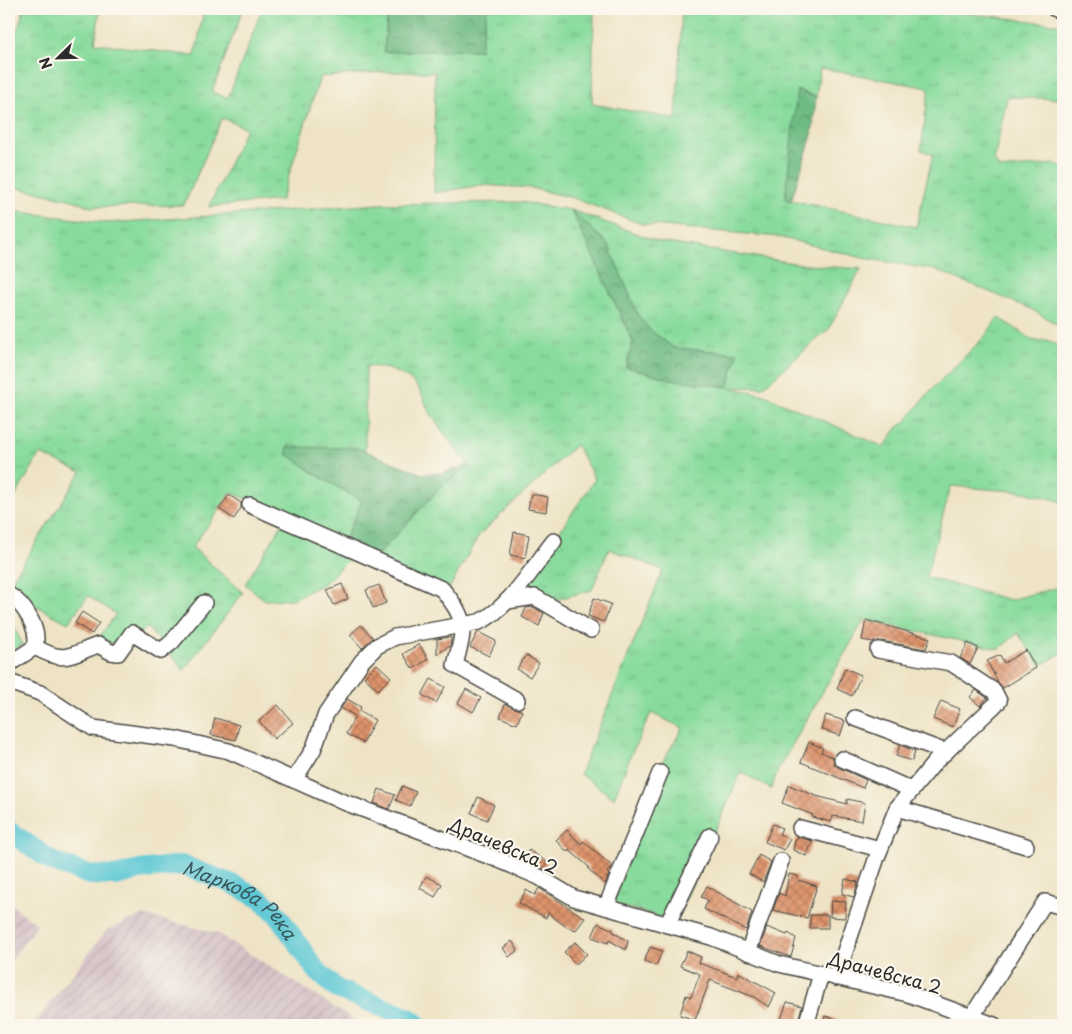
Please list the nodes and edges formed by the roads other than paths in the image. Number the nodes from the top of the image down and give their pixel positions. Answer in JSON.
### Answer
{"nodes":[{"id":1,"x":1055,"y":9,"type":"edge"},
{"id":2,"x":1063,"y":10,"type":"edge"},
{"id":3,"x":250,"y":505,"type":"dead end"},
{"id":4,"x":554,"y":541,"type":"dead end"},
{"id":5,"x":9,"y":595,"type":"edge"},
{"id":6,"x":507,"y":601,"type":"junction"},
{"id":7,"x":204,"y":603,"type":"dead end"},
{"id":8,"x":464,"y":624,"type":"junction"},
{"id":9,"x":591,"y":630,"type":"dead end"},
{"id":10,"x":35,"y":647,"type":"junction"},
{"id":11,"x":878,"y":650,"type":"dead end"},
{"id":12,"x":9,"y":664,"type":"edge"},
{"id":13,"x":9,"y":682,"type":"edge"},
{"id":14,"x":517,"y":700,"type":"dead end"},
{"id":15,"x":855,"y":718,"type":"dead end"},
{"id":16,"x":946,"y":752,"type":"junction"},
{"id":17,"x":842,"y":759,"type":"dead end"},
{"id":18,"x":660,"y":773,"type":"dead end"},
{"id":19,"x":294,"y":780,"type":"junction"},
{"id":20,"x":912,"y":790,"type":"junction"},
{"id":21,"x":897,"y":808,"type":"junction"},
{"id":22,"x":800,"y":828,"type":"dead end"},
{"id":23,"x":710,"y":836,"type":"dead end"},
{"id":24,"x":1026,"y":846,"type":"dead end"},
{"id":25,"x":880,"y":849,"type":"junction"},
{"id":26,"x":781,"y":861,"type":"dead end"},
{"id":27,"x":606,"y":907,"type":"junction"},
{"id":28,"x":1063,"y":907,"type":"edge"},
{"id":29,"x":667,"y":925,"type":"junction"},
{"id":30,"x":748,"y":952,"type":"junction"},
{"id":31,"x":829,"y":976,"type":"junction"},
{"id":32,"x":972,"y":1016,"type":"junction"},
{"id":33,"x":806,"y":1025,"type":"edge"},
{"id":34,"x":994,"y":1025,"type":"edge"}],
"edges":[{"from":1,"to":2,"type":"street"},
{"from":3,"to":8,"type":"street"},
{"from":4,"to":6,"type":"street"},
{"from":5,"to":10,"type":"street"},
{"from":6,"to":8,"type":"street"},
{"from":6,"to":9,"type":"street"},
{"from":7,"to":10,"type":"street"},
{"from":8,"to":14,"type":"street"},
{"from":8,"to":19,"type":"street"},
{"from":10,"to":12,"type":"street"},
{"from":11,"to":16,"type":"street"},
{"from":13,"to":19,"type":"street","name":"Драчевска 2"},
{"from":15,"to":16,"type":"street"},
{"from":16,"to":20,"type":"street"},
{"from":17,"to":20,"type":"street"},
{"from":18,"to":27,"type":"street"},
{"from":19,"to":27,"type":"street","name":"Драчевска 2"},
{"from":20,"to":21,"type":"street"},
{"from":21,"to":24,"type":"street"},
{"from":21,"to":25,"type":"street"},
{"from":22,"to":25,"type":"street"},
{"from":23,"to":29,"type":"street"},
{"from":25,"to":31,"type":"street"},
{"from":26,"to":30,"type":"street"},
{"from":27,"to":29,"type":"street","name":"Драчевска 2"},
{"from":28,"to":32,"type":"street"},
{"from":29,"to":30,"type":"street","name":"Драчевска 2"},
{"from":30,"to":31,"type":"street","name":"Драчевска 2"},
{"from":31,"to":32,"type":"street","name":"Драчевска 2"},
{"from":31,"to":33,"type":"street"},
{"from":32,"to":34,"type":"street","name":"Драчевска 2"}]}
